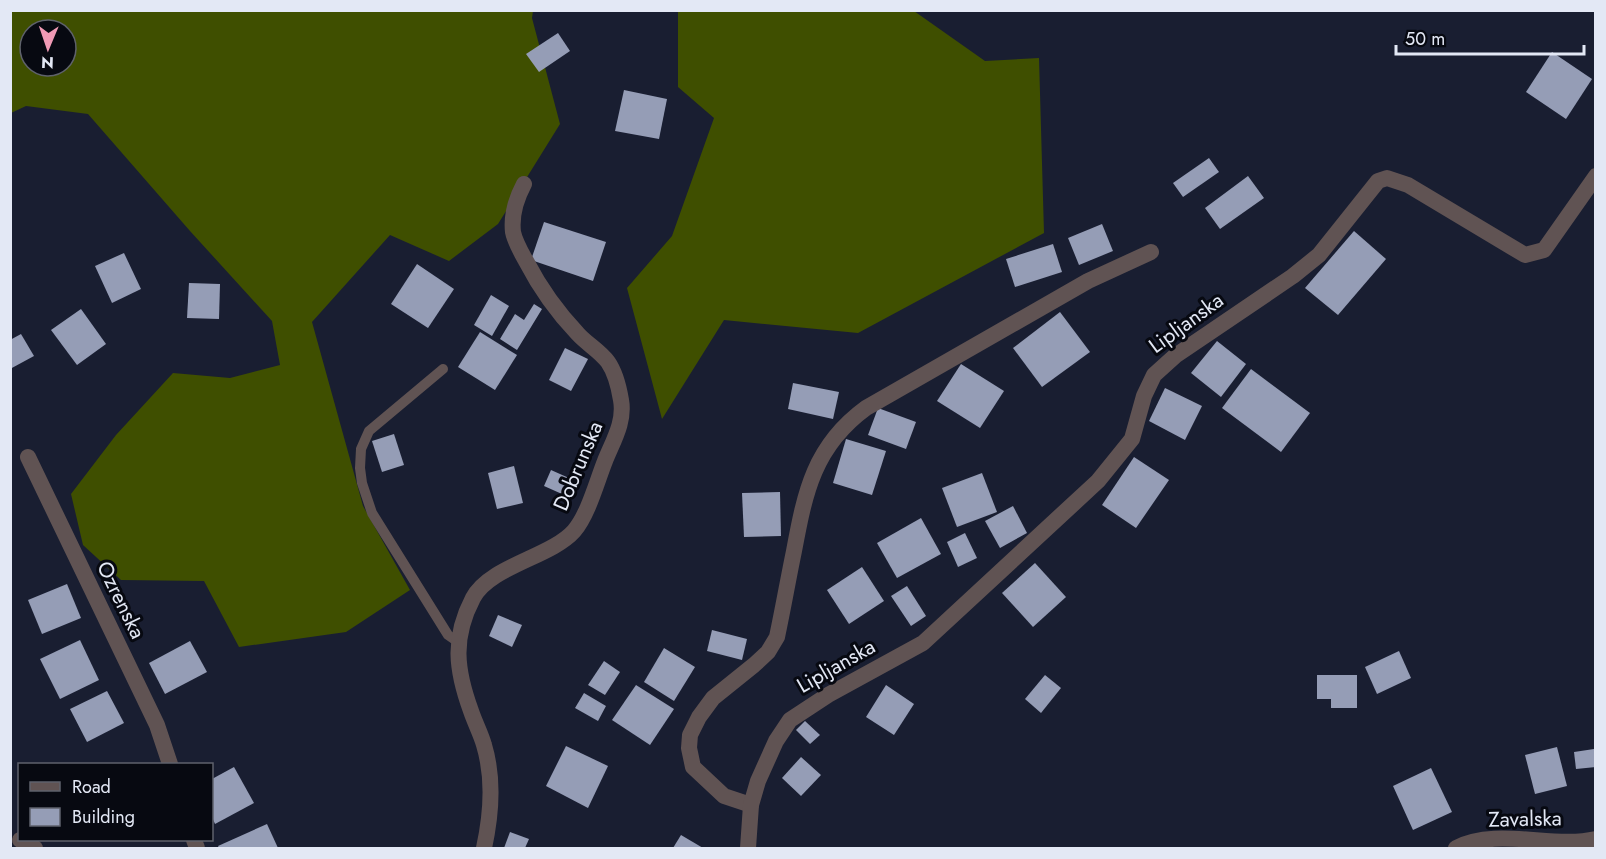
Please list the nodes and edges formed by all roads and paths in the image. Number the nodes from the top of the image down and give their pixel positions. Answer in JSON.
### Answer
{"nodes":[{"id":1,"x":1596,"y":176,"type":"edge"},
{"id":2,"x":524,"y":184,"type":"dead end"},
{"id":3,"x":1151,"y":252,"type":"dead end"},
{"id":4,"x":443,"y":369,"type":"dead end"},
{"id":5,"x":28,"y":456,"type":"dead end"},
{"id":6,"x":458,"y":642,"type":"junction"},
{"id":7,"x":169,"y":763,"type":"edge"},
{"id":8,"x":752,"y":805,"type":"junction"},
{"id":9,"x":1596,"y":839,"type":"edge"},
{"id":10,"x":484,"y":849,"type":"edge"},
{"id":11,"x":747,"y":849,"type":"edge"},
{"id":12,"x":1456,"y":849,"type":"edge"}],
"edges":[{"from":1,"to":8,"type":"street","name":"Lipljanska"},
{"from":2,"to":6,"type":"street","name":"Dobrunska"},
{"from":3,"to":8,"type":"street"},
{"from":4,"to":6,"type":"lane"},
{"from":5,"to":7,"type":"street","name":"Ozrenska"},
{"from":6,"to":10,"type":"street","name":"Dobrunska"},
{"from":8,"to":11,"type":"street","name":"Lipljanska"},
{"from":9,"to":12,"type":"street","name":"Zavalska"}]}
